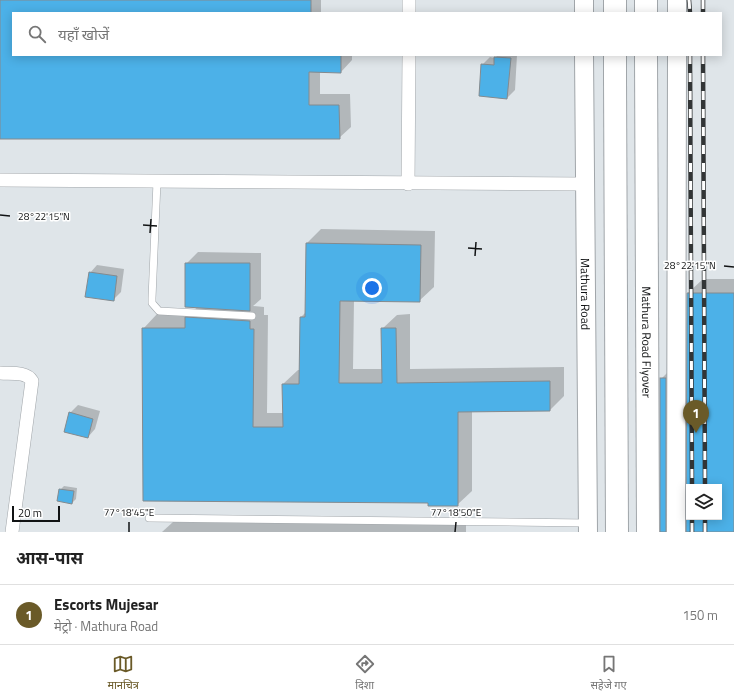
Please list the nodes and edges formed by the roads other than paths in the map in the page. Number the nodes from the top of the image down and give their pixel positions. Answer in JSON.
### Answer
{"nodes":[{"id":1,"x":409,"y":0,"type":"edge"},
{"id":2,"x":584,"y":0,"type":"edge"},
{"id":3,"x":615,"y":0,"type":"edge"},
{"id":4,"x":646,"y":0,"type":"edge"},
{"id":5,"x":677,"y":0,"type":"edge"},
{"id":6,"x":409,"y":12,"type":"edge"},
{"id":7,"x":584,"y":12,"type":"edge"},
{"id":8,"x":615,"y":12,"type":"edge"},
{"id":9,"x":646,"y":12,"type":"edge"},
{"id":10,"x":677,"y":12,"type":"edge"},
{"id":11,"x":409,"y":56,"type":"edge"},
{"id":12,"x":584,"y":56,"type":"edge"},
{"id":13,"x":615,"y":56,"type":"edge"},
{"id":14,"x":646,"y":56,"type":"edge"},
{"id":15,"x":677,"y":56,"type":"edge"},
{"id":16,"x":0,"y":180,"type":"edge"},
{"id":17,"x":157,"y":182,"type":"junction"},
{"id":18,"x":408,"y":184,"type":"junction"},
{"id":19,"x":584,"y":184,"type":"junction"},
{"id":20,"x":252,"y":316,"type":"dead end"},
{"id":21,"x":0,"y":373,"type":"edge"},
{"id":22,"x":150,"y":518,"type":"dead end"},
{"id":23,"x":588,"y":528,"type":"edge"},
{"id":24,"x":12,"y":532,"type":"edge"},
{"id":25,"x":617,"y":532,"type":"edge"},
{"id":26,"x":648,"y":532,"type":"edge"},
{"id":27,"x":676,"y":532,"type":"edge"}],
"edges":[{"from":1,"to":6,"type":"street"},
{"from":2,"to":7,"type":"main road"},
{"from":3,"to":8,"type":"highway"},
{"from":4,"to":9,"type":"highway"},
{"from":5,"to":10,"type":"main road"},
{"from":11,"to":18,"type":"street"},
{"from":12,"to":19,"type":"main road","name":"Mathura Road"},
{"from":13,"to":25,"type":"highway","bridge":true},
{"from":14,"to":26,"type":"highway","name":"Mathura Road Flyover","bridge":true},
{"from":15,"to":27,"type":"main road"},
{"from":16,"to":17,"type":"street"},
{"from":17,"to":18,"type":"street"},
{"from":17,"to":20,"type":"lane"},
{"from":18,"to":19,"type":"street"},
{"from":19,"to":23,"type":"main road","name":"Mathura Road"},
{"from":21,"to":24,"type":"street"},
{"from":22,"to":23,"type":"lane"}]}
